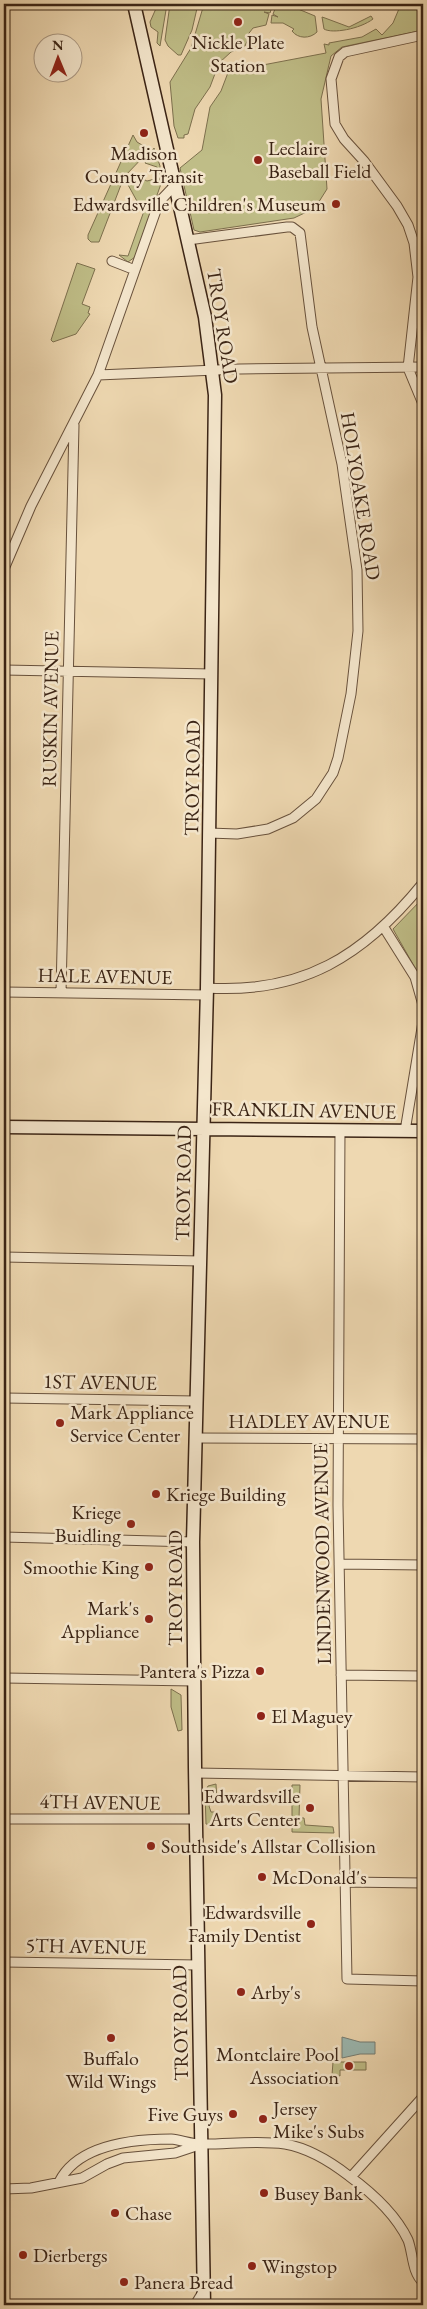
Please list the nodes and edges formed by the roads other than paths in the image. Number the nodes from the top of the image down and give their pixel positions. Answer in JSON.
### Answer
{"nodes":[{"id":1,"x":134,"y":4,"type":"edge"},
{"id":2,"x":423,"y":34,"type":"edge"},
{"id":3,"x":176,"y":184,"type":"junction"},
{"id":4,"x":188,"y":240,"type":"junction"},
{"id":5,"x":112,"y":261,"type":"dead end"},
{"id":6,"x":135,"y":270,"type":"junction"},
{"id":7,"x":423,"y":367,"type":"edge"},
{"id":8,"x":408,"y":368,"type":"junction"},
{"id":9,"x":321,"y":369,"type":"junction"},
{"id":10,"x":214,"y":370,"type":"junction"},
{"id":11,"x":98,"y":375,"type":"junction"},
{"id":12,"x":423,"y":404,"type":"edge"},
{"id":13,"x":74,"y":425,"type":"junction"},
{"id":14,"x":4,"y":569,"type":"edge"},
{"id":15,"x":4,"y":670,"type":"edge"},
{"id":16,"x":68,"y":671,"type":"junction"},
{"id":17,"x":212,"y":674,"type":"junction"},
{"id":18,"x":210,"y":833,"type":"junction"},
{"id":19,"x":423,"y":883,"type":"edge"},
{"id":20,"x":384,"y":926,"type":"junction"},
{"id":21,"x":207,"y":991,"type":"junction"},
{"id":22,"x":4,"y":992,"type":"edge"},
{"id":23,"x":61,"y":993,"type":"junction"},
{"id":24,"x":423,"y":1005,"type":"edge"},
{"id":25,"x":423,"y":1022,"type":"edge"},
{"id":26,"x":421,"y":1050,"type":"edge"},
{"id":27,"x":4,"y":1127,"type":"edge"},
{"id":28,"x":203,"y":1128,"type":"junction"},
{"id":29,"x":340,"y":1130,"type":"junction"},
{"id":30,"x":404,"y":1131,"type":"junction"},
{"id":31,"x":423,"y":1131,"type":"edge"},
{"id":32,"x":4,"y":1257,"type":"edge"},
{"id":33,"x":200,"y":1261,"type":"junction"},
{"id":34,"x":4,"y":1398,"type":"edge"},
{"id":35,"x":196,"y":1401,"type":"junction"},
{"id":36,"x":338,"y":1437,"type":"junction"},
{"id":37,"x":195,"y":1438,"type":"junction"},
{"id":38,"x":423,"y":1439,"type":"edge"},
{"id":39,"x":4,"y":1537,"type":"edge"},
{"id":40,"x":193,"y":1542,"type":"junction"},
{"id":41,"x":340,"y":1564,"type":"junction"},
{"id":42,"x":423,"y":1565,"type":"edge"},
{"id":43,"x":341,"y":1675,"type":"junction"},
{"id":44,"x":423,"y":1676,"type":"edge"},
{"id":45,"x":4,"y":1678,"type":"edge"},
{"id":46,"x":194,"y":1681,"type":"junction"},
{"id":47,"x":195,"y":1773,"type":"junction"},
{"id":48,"x":342,"y":1775,"type":"junction"},
{"id":49,"x":423,"y":1777,"type":"edge"},
{"id":50,"x":4,"y":1819,"type":"edge"},
{"id":51,"x":196,"y":1820,"type":"junction"},
{"id":52,"x":345,"y":1882,"type":"junction"},
{"id":53,"x":423,"y":1883,"type":"edge"},
{"id":54,"x":4,"y":1962,"type":"edge"},
{"id":55,"x":198,"y":1965,"type":"junction"},
{"id":56,"x":423,"y":1981,"type":"edge"},
{"id":57,"x":423,"y":2097,"type":"edge"},
{"id":58,"x":202,"y":2144,"type":"junction"},
{"id":59,"x":351,"y":2177,"type":"junction"},
{"id":60,"x":59,"y":2182,"type":"junction"},
{"id":61,"x":4,"y":2190,"type":"edge"},
{"id":62,"x":423,"y":2282,"type":"edge"},
{"id":63,"x":204,"y":2290,"type":"junction"},
{"id":64,"x":195,"y":2305,"type":"edge"},
{"id":65,"x":204,"y":2305,"type":"edge"}],
"edges":[{"from":1,"to":3,"type":"main road","name":"TROY ROAD"},
{"from":2,"to":8,"type":"street"},
{"from":3,"to":4,"type":"main road","name":"TROY ROAD"},
{"from":3,"to":6,"type":"street"},
{"from":4,"to":9,"type":"street","name":"HOLYOAKE ROAD"},
{"from":4,"to":10,"type":"main road","name":"TROY ROAD"},
{"from":5,"to":6,"type":"street"},
{"from":6,"to":11,"type":"street"},
{"from":7,"to":8,"type":"street"},
{"from":8,"to":9,"type":"street"},
{"from":8,"to":12,"type":"street"},
{"from":9,"to":10,"type":"street"},
{"from":9,"to":18,"type":"street","name":"HOLYOAKE ROAD"},
{"from":10,"to":11,"type":"street"},
{"from":10,"to":17,"type":"main road","name":"TROY ROAD"},
{"from":11,"to":13,"type":"street"},
{"from":13,"to":14,"type":"street"},
{"from":13,"to":16,"type":"street","name":"RUSKIN AVENUE"},
{"from":15,"to":16,"type":"street"},
{"from":16,"to":17,"type":"street"},
{"from":16,"to":23,"type":"street","name":"RUSKIN AVENUE"},
{"from":17,"to":18,"type":"main road","name":"TROY ROAD"},
{"from":18,"to":21,"type":"main road","name":"TROY ROAD"},
{"from":19,"to":20,"type":"street","name":"HALE AVENUE"},
{"from":20,"to":21,"type":"street","name":"HALE AVENUE"},
{"from":20,"to":24,"type":"street"},
{"from":21,"to":23,"type":"street","name":"HALE AVENUE"},
{"from":21,"to":28,"type":"main road","name":"TROY ROAD"},
{"from":22,"to":23,"type":"street","name":"HALE AVENUE"},
{"from":25,"to":26,"type":"street"},
{"from":26,"to":30,"type":"street"},
{"from":27,"to":28,"type":"main road","name":"FRANKLIN AVENUE"},
{"from":28,"to":29,"type":"main road","name":"FRANKLIN AVENUE"},
{"from":28,"to":33,"type":"main road","name":"TROY ROAD"},
{"from":29,"to":30,"type":"main road","name":"FRANKLIN AVENUE"},
{"from":29,"to":36,"type":"street","name":"LINDENWOOD AVENUE"},
{"from":30,"to":31,"type":"main road","name":"FRANKLIN AVENUE"},
{"from":32,"to":33,"type":"street"},
{"from":33,"to":35,"type":"main road","name":"TROY ROAD"},
{"from":34,"to":35,"type":"street","name":"1ST AVENUE"},
{"from":35,"to":37,"type":"main road","name":"TROY ROAD"},
{"from":36,"to":37,"type":"street","name":"HADLEY AVENUE"},
{"from":36,"to":38,"type":"street","name":"HADLEY AVENUE"},
{"from":36,"to":41,"type":"street","name":"LINDENWOOD AVENUE"},
{"from":37,"to":40,"type":"main road","name":"TROY ROAD"},
{"from":39,"to":40,"type":"street"},
{"from":40,"to":46,"type":"main road","name":"TROY ROAD"},
{"from":41,"to":42,"type":"street"},
{"from":41,"to":43,"type":"street","name":"LINDENWOOD AVENUE"},
{"from":43,"to":44,"type":"street"},
{"from":43,"to":48,"type":"street","name":"LINDENWOOD AVENUE"},
{"from":45,"to":46,"type":"street"},
{"from":46,"to":47,"type":"main road","name":"TROY ROAD"},
{"from":47,"to":48,"type":"street"},
{"from":47,"to":51,"type":"main road","name":"TROY ROAD"},
{"from":48,"to":49,"type":"street"},
{"from":48,"to":52,"type":"street","name":"LINDENWOOD AVENUE"},
{"from":50,"to":51,"type":"street","name":"4TH AVENUE"},
{"from":51,"to":55,"type":"main road","name":"TROY ROAD"},
{"from":52,"to":53,"type":"street"},
{"from":52,"to":56,"type":"street","name":"LINDENWOOD AVENUE"},
{"from":54,"to":55,"type":"street","name":"5TH AVENUE"},
{"from":55,"to":58,"type":"main road","name":"TROY ROAD"},
{"from":57,"to":59,"type":"street"},
{"from":58,"to":59,"type":"street"},
{"from":58,"to":60,"type":"street"},
{"from":58,"to":60,"type":"street"},
{"from":58,"to":63,"type":"main road","name":"TROY ROAD"},
{"from":59,"to":62,"type":"street"},
{"from":60,"to":61,"type":"street"},
{"from":63,"to":64,"type":"street"},
{"from":63,"to":65,"type":"main road","name":"TROY ROAD"}]}
